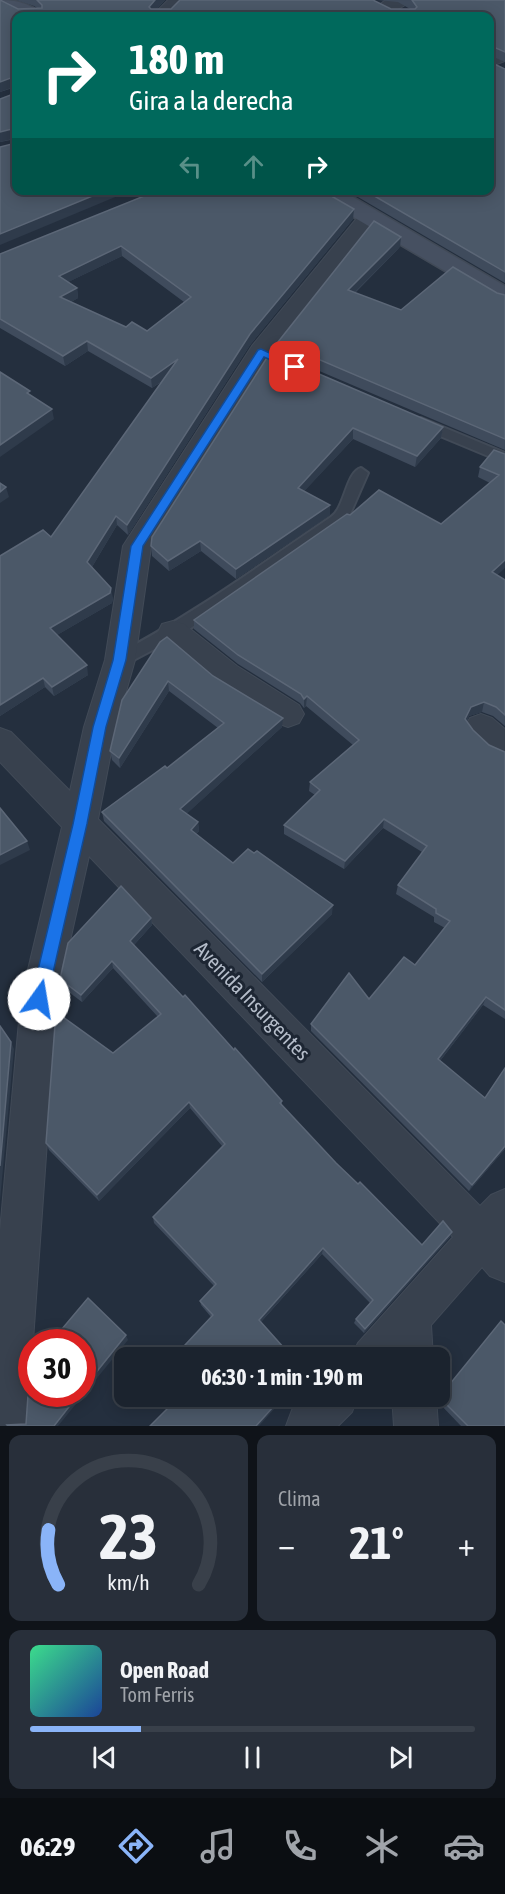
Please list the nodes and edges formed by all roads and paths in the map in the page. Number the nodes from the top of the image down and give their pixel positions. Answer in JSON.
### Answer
{"nodes":[{"id":1,"x":3,"y":0,"type":"edge"},
{"id":2,"x":180,"y":0,"type":"edge"},
{"id":3,"x":386,"y":2,"type":"edge"},
{"id":4,"x":25,"y":12,"type":"edge"},
{"id":5,"x":166,"y":12,"type":"edge"},
{"id":6,"x":400,"y":12,"type":"edge"},
{"id":7,"x":332,"y":195,"type":"edge"},
{"id":8,"x":369,"y":217,"type":"junction"},
{"id":9,"x":505,"y":296,"type":"edge"},
{"id":10,"x":411,"y":418,"type":"edge"},
{"id":11,"x":505,"y":458,"type":"edge"},
{"id":12,"x":361,"y":473,"type":"dead end"},
{"id":13,"x":173,"y":632,"type":"junction"},
{"id":14,"x":120,"y":660,"type":"junction"},
{"id":15,"x":288,"y":714,"type":"dead end"},
{"id":16,"x":481,"y":727,"type":"dead end"},
{"id":17,"x":0,"y":741,"type":"edge"},
{"id":18,"x":505,"y":748,"type":"edge"},
{"id":19,"x":80,"y":824,"type":"junction"},
{"id":20,"x":10,"y":1231,"type":"edge"},
{"id":21,"x":497,"y":1236,"type":"edge"},
{"id":22,"x":410,"y":1338,"type":"edge"},
{"id":23,"x":393,"y":1347,"type":"edge"},
{"id":24,"x":326,"y":1407,"type":"edge"},
{"id":25,"x":415,"y":1407,"type":"edge"},
{"id":26,"x":5,"y":1426,"type":"edge"},
{"id":27,"x":308,"y":1426,"type":"edge"},
{"id":28,"x":416,"y":1426,"type":"edge"}],
"edges":[{"from":1,"to":4,"type":"main road"},
{"from":2,"to":5,"type":"street"},
{"from":3,"to":6,"type":"street"},
{"from":7,"to":8,"type":"main road"},
{"from":8,"to":9,"type":"main road"},
{"from":8,"to":14,"type":"street"},
{"from":10,"to":11,"type":"lane"},
{"from":12,"to":13,"type":"lane"},
{"from":13,"to":14,"type":"lane"},
{"from":13,"to":15,"type":"street"},
{"from":14,"to":19,"type":"street"},
{"from":16,"to":18,"type":"street"},
{"from":17,"to":19,"type":"street","name":"Avenida Insurgentes"},
{"from":19,"to":20,"type":"street"},
{"from":19,"to":21,"type":"street","name":"Avenida Insurgentes"},
{"from":20,"to":26,"type":"street"},
{"from":21,"to":22,"type":"street"},
{"from":22,"to":23,"type":"street"},
{"from":24,"to":27,"type":"street"},
{"from":25,"to":28,"type":"street"}]}
